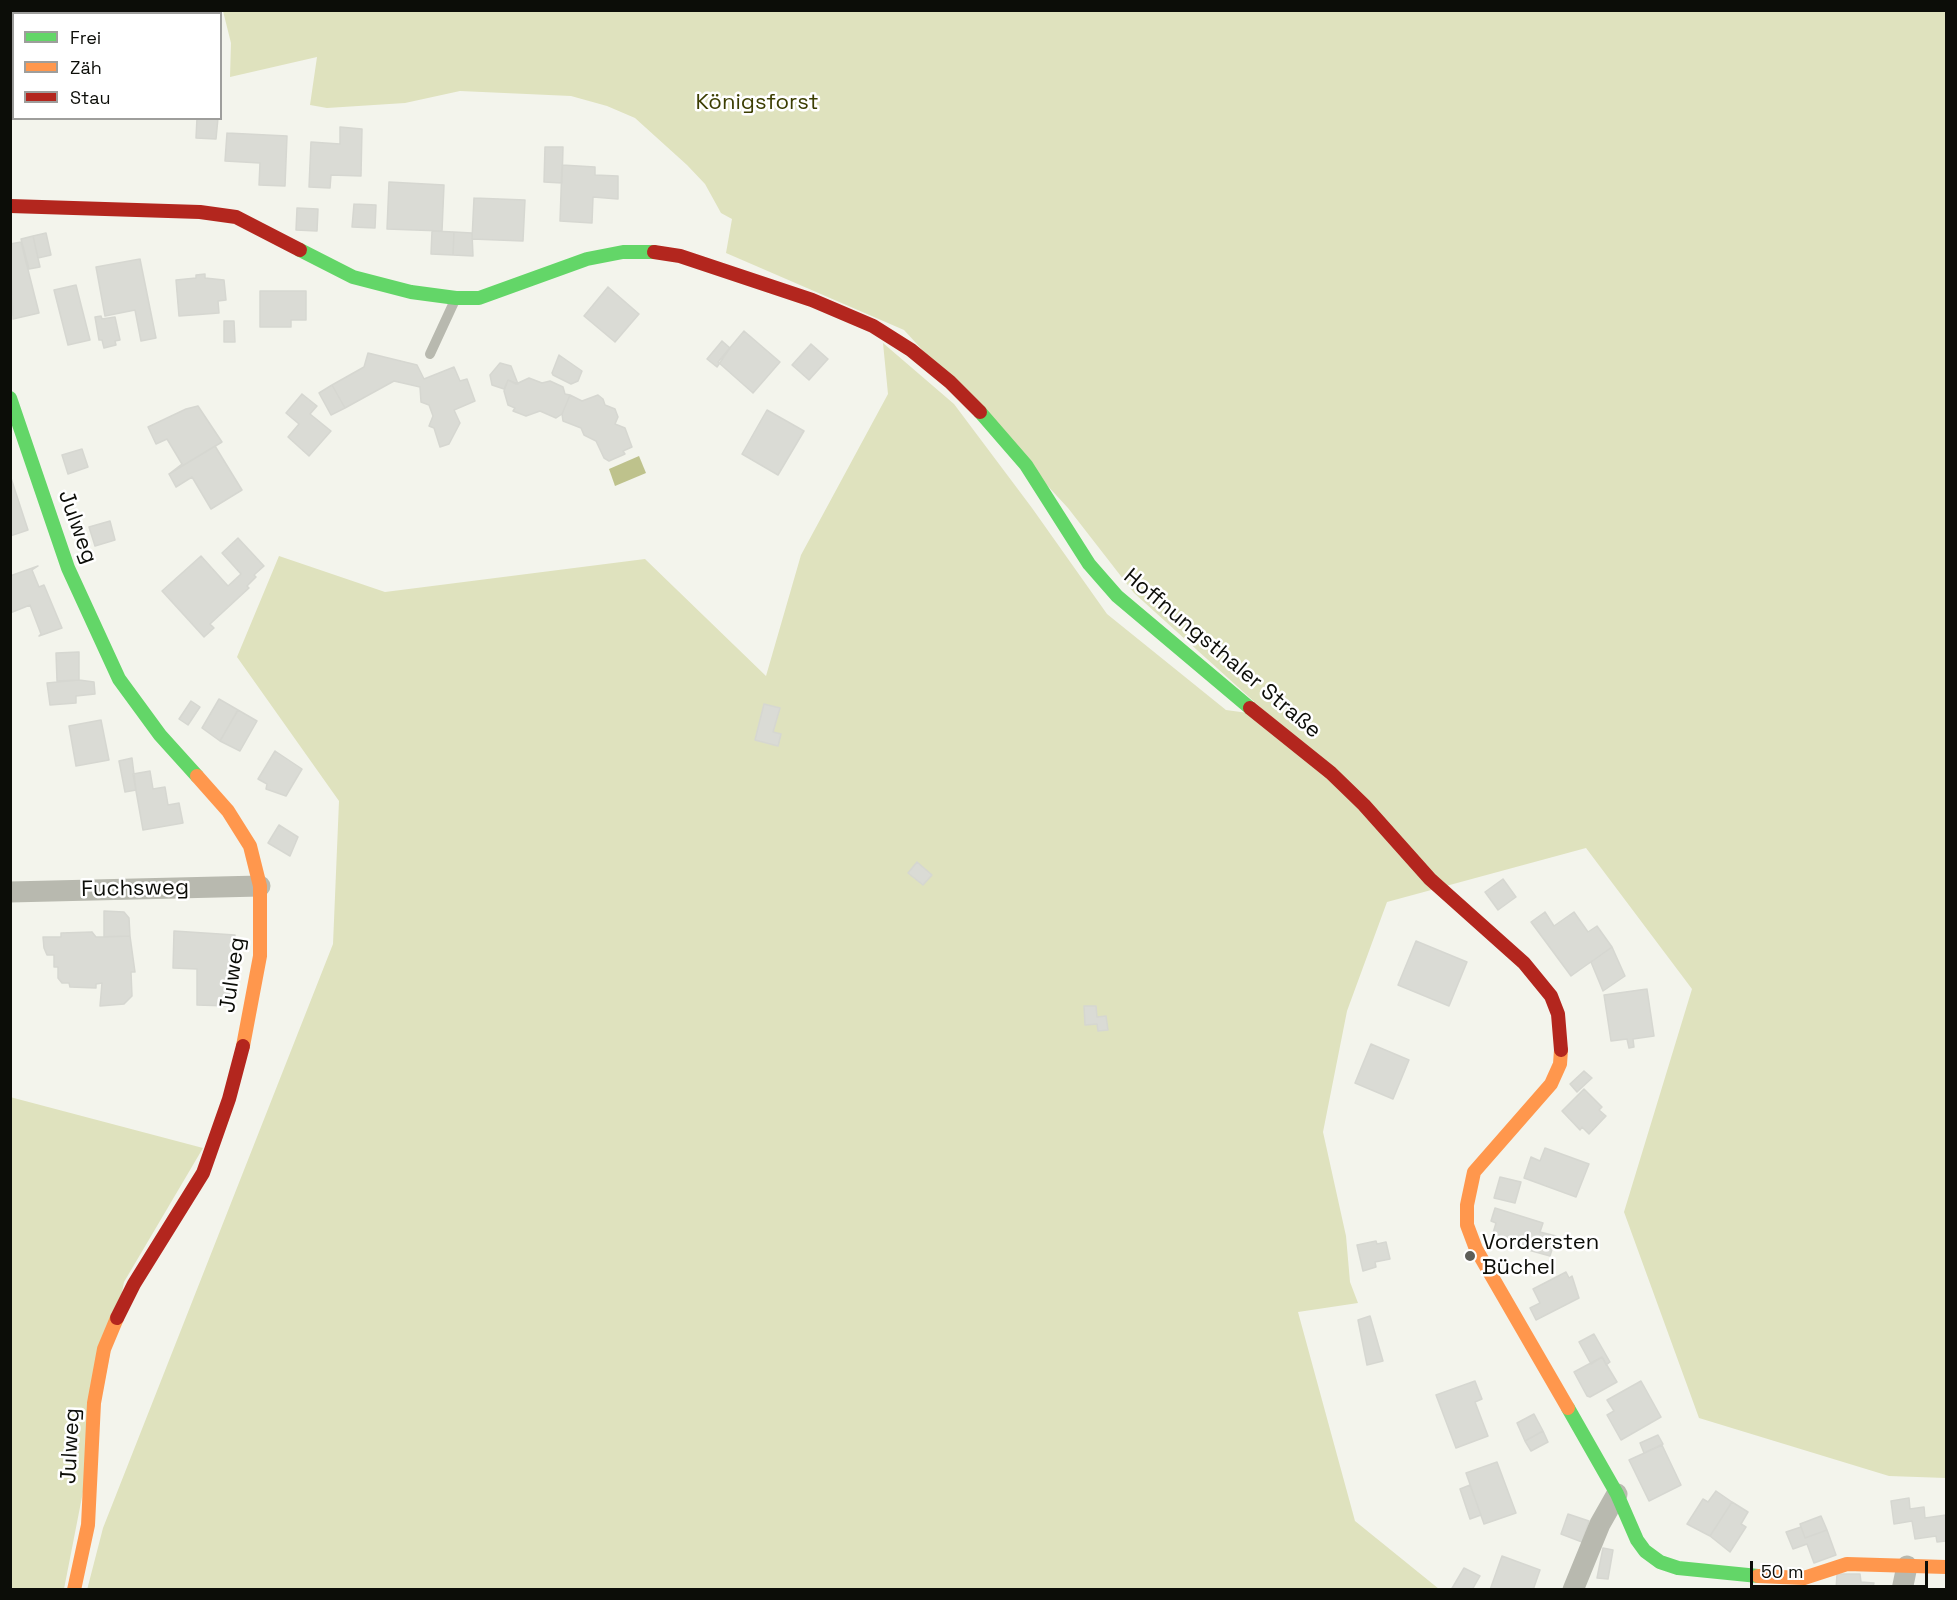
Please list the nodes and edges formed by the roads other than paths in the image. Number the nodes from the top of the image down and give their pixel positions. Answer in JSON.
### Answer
{"nodes":[{"id":1,"x":10,"y":206,"type":"edge"},
{"id":2,"x":456,"y":298,"type":"junction"},
{"id":3,"x":430,"y":354,"type":"dead end"},
{"id":4,"x":10,"y":398,"type":"edge"},
{"id":5,"x":260,"y":886,"type":"junction"},
{"id":6,"x":10,"y":892,"type":"edge"},
{"id":7,"x":1617,"y":1494,"type":"junction"},
{"id":8,"x":1907,"y":1566,"type":"junction"},
{"id":9,"x":1947,"y":1567,"type":"edge"},
{"id":10,"x":74,"y":1590,"type":"edge"},
{"id":11,"x":1573,"y":1590,"type":"edge"},
{"id":12,"x":1902,"y":1590,"type":"edge"}],
"edges":[{"from":1,"to":2,"type":"street","name":"Hoffnungsthaler Straße"},
{"from":2,"to":3,"type":"lane"},
{"from":2,"to":7,"type":"street","name":"Hoffnungsthaler Straße"},
{"from":4,"to":5,"type":"street","name":"Julweg"},
{"from":5,"to":6,"type":"street","name":"Fuchsweg"},
{"from":5,"to":10,"type":"street","name":"Julweg"},
{"from":7,"to":8,"type":"street"},
{"from":7,"to":11,"type":"street"},
{"from":8,"to":9,"type":"street"},
{"from":8,"to":12,"type":"street"}]}
